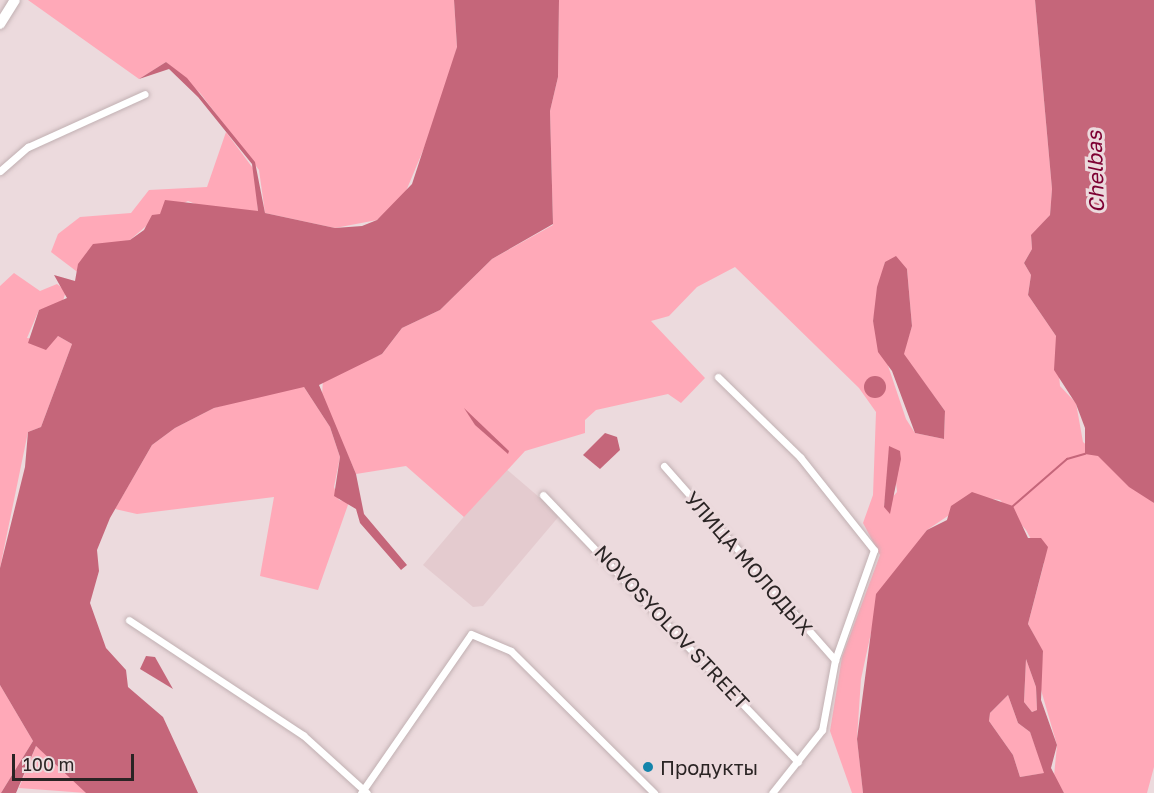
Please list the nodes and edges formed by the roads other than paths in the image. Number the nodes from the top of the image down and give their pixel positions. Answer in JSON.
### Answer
{"nodes":[{"id":1,"x":15,"y":0,"type":"edge"},
{"id":2,"x":0,"y":24,"type":"edge"},
{"id":3,"x":146,"y":94,"type":"dead end"},
{"id":4,"x":0,"y":171,"type":"edge"},
{"id":5,"x":718,"y":377,"type":"dead end"},
{"id":6,"x":664,"y":466,"type":"dead end"},
{"id":7,"x":543,"y":495,"type":"dead end"},
{"id":8,"x":129,"y":620,"type":"dead end"},
{"id":9,"x":835,"y":660,"type":"junction"},
{"id":10,"x":798,"y":762,"type":"junction"},
{"id":11,"x":363,"y":792,"type":"edge"},
{"id":12,"x":654,"y":793,"type":"edge"},
{"id":13,"x":772,"y":793,"type":"edge"}],
"edges":[{"from":1,"to":2,"type":"main road"},
{"from":3,"to":4,"type":"street"},
{"from":5,"to":9,"type":"street"},
{"from":6,"to":9,"type":"street","name":"УЛИЦА МОЛОДЫХ"},
{"from":7,"to":10,"type":"street","name":"NOVOSYOLOV STREET"},
{"from":8,"to":11,"type":"street"},
{"from":9,"to":10,"type":"street"},
{"from":10,"to":13,"type":"street"},
{"from":11,"to":12,"type":"street"}]}
